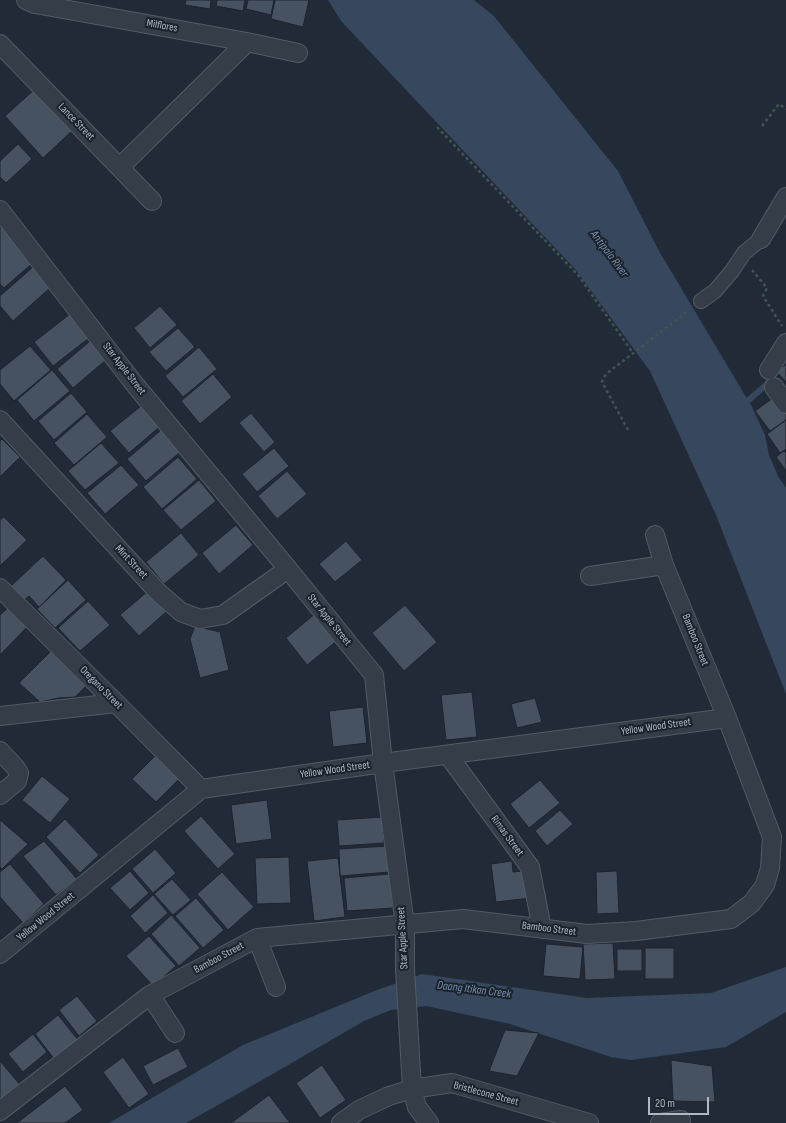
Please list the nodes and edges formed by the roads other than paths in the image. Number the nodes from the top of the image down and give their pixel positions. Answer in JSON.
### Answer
{"nodes":[{"id":1,"x":26,"y":0,"type":"edge"},
{"id":2,"x":247,"y":42,"type":"junction"},
{"id":3,"x":0,"y":44,"type":"edge"},
{"id":4,"x":298,"y":53,"type":"dead end"},
{"id":5,"x":120,"y":167,"type":"junction"},
{"id":6,"x":786,"y":198,"type":"edge"},
{"id":7,"x":152,"y":201,"type":"dead end"},
{"id":8,"x":0,"y":210,"type":"edge"},
{"id":9,"x":761,"y":239,"type":"joint"},
{"id":10,"x":701,"y":301,"type":"road end"},
{"id":11,"x":786,"y":343,"type":"edge"},
{"id":12,"x":769,"y":370,"type":"dead end"},
{"id":13,"x":774,"y":387,"type":"dead end"},
{"id":14,"x":786,"y":404,"type":"edge"},
{"id":15,"x":0,"y":420,"type":"edge"},
{"id":16,"x":655,"y":535,"type":"dead end"},
{"id":17,"x":664,"y":565,"type":"junction"},
{"id":18,"x":288,"y":569,"type":"junction"},
{"id":19,"x":590,"y":576,"type":"dead end"},
{"id":20,"x":0,"y":588,"type":"edge"},
{"id":21,"x":116,"y":703,"type":"junction"},
{"id":22,"x":0,"y":716,"type":"edge"},
{"id":23,"x":727,"y":718,"type":"junction"},
{"id":24,"x":0,"y":751,"type":"edge"},
{"id":25,"x":448,"y":755,"type":"junction"},
{"id":26,"x":383,"y":763,"type":"junction"},
{"id":27,"x":201,"y":789,"type":"junction"},
{"id":28,"x":0,"y":795,"type":"edge"},
{"id":29,"x":405,"y":925,"type":"junction"},
{"id":30,"x":542,"y":929,"type":"junction"},
{"id":31,"x":256,"y":938,"type":"junction"},
{"id":32,"x":0,"y":954,"type":"edge"},
{"id":33,"x":276,"y":987,"type":"dead end"},
{"id":34,"x":150,"y":995,"type":"junction"},
{"id":35,"x":175,"y":1033,"type":"dead end"},
{"id":36,"x":412,"y":1081,"type":"junction"},
{"id":37,"x":0,"y":1112,"type":"edge"},
{"id":38,"x":681,"y":1120,"type":"dead end"},
{"id":39,"x":341,"y":1123,"type":"edge"},
{"id":40,"x":429,"y":1123,"type":"edge"},
{"id":41,"x":589,"y":1123,"type":"edge"},
{"id":42,"x":660,"y":1123,"type":"edge"}],
"edges":[{"from":1,"to":2,"type":"street","name":"Milflores"},
{"from":2,"to":4,"type":"street","name":"Milflores"},
{"from":2,"to":5,"type":"street"},
{"from":3,"to":5,"type":"street","name":"Lance Street"},
{"from":5,"to":7,"type":"street","name":"Lance Street"},
{"from":6,"to":9,"type":"street"},
{"from":8,"to":18,"type":"street","name":"Star Apple Street"},
{"from":9,"to":10,"type":"street"},
{"from":11,"to":12,"type":"street"},
{"from":13,"to":14,"type":"street"},
{"from":15,"to":18,"type":"street","name":"Mint Street"},
{"from":16,"to":17,"type":"street","name":"Bamboo Street"},
{"from":17,"to":19,"type":"street"},
{"from":17,"to":23,"type":"street","name":"Bamboo Street"},
{"from":18,"to":26,"type":"street","name":"Star Apple Street"},
{"from":20,"to":21,"type":"street","name":"Oregano Street"},
{"from":21,"to":22,"type":"street"},
{"from":21,"to":27,"type":"street","name":"Oregano Street"},
{"from":23,"to":25,"type":"street","name":"Yellow Wood Street"},
{"from":23,"to":30,"type":"street","name":"Bamboo Street"},
{"from":24,"to":28,"type":"street"},
{"from":25,"to":26,"type":"street","name":"Yellow Wood Street"},
{"from":25,"to":30,"type":"street","name":"Rimas Street"},
{"from":26,"to":27,"type":"street","name":"Yellow Wood Street"},
{"from":26,"to":29,"type":"street","name":"Star Apple Street"},
{"from":27,"to":32,"type":"street","name":"Yellow Wood Street"},
{"from":29,"to":30,"type":"street","name":"Bamboo Street"},
{"from":29,"to":31,"type":"street","name":"Bamboo Street"},
{"from":29,"to":36,"type":"street","name":"Star Apple Street"},
{"from":31,"to":33,"type":"street"},
{"from":31,"to":34,"type":"street","name":"Bamboo Street"},
{"from":34,"to":35,"type":"street"},
{"from":34,"to":37,"type":"street","name":"Bamboo Street"},
{"from":36,"to":39,"type":"street","name":"Bristlecone Street"},
{"from":36,"to":40,"type":"street","name":"Star Apple Street"},
{"from":36,"to":41,"type":"street","name":"Bristlecone Street"},
{"from":38,"to":42,"type":"street"}]}
